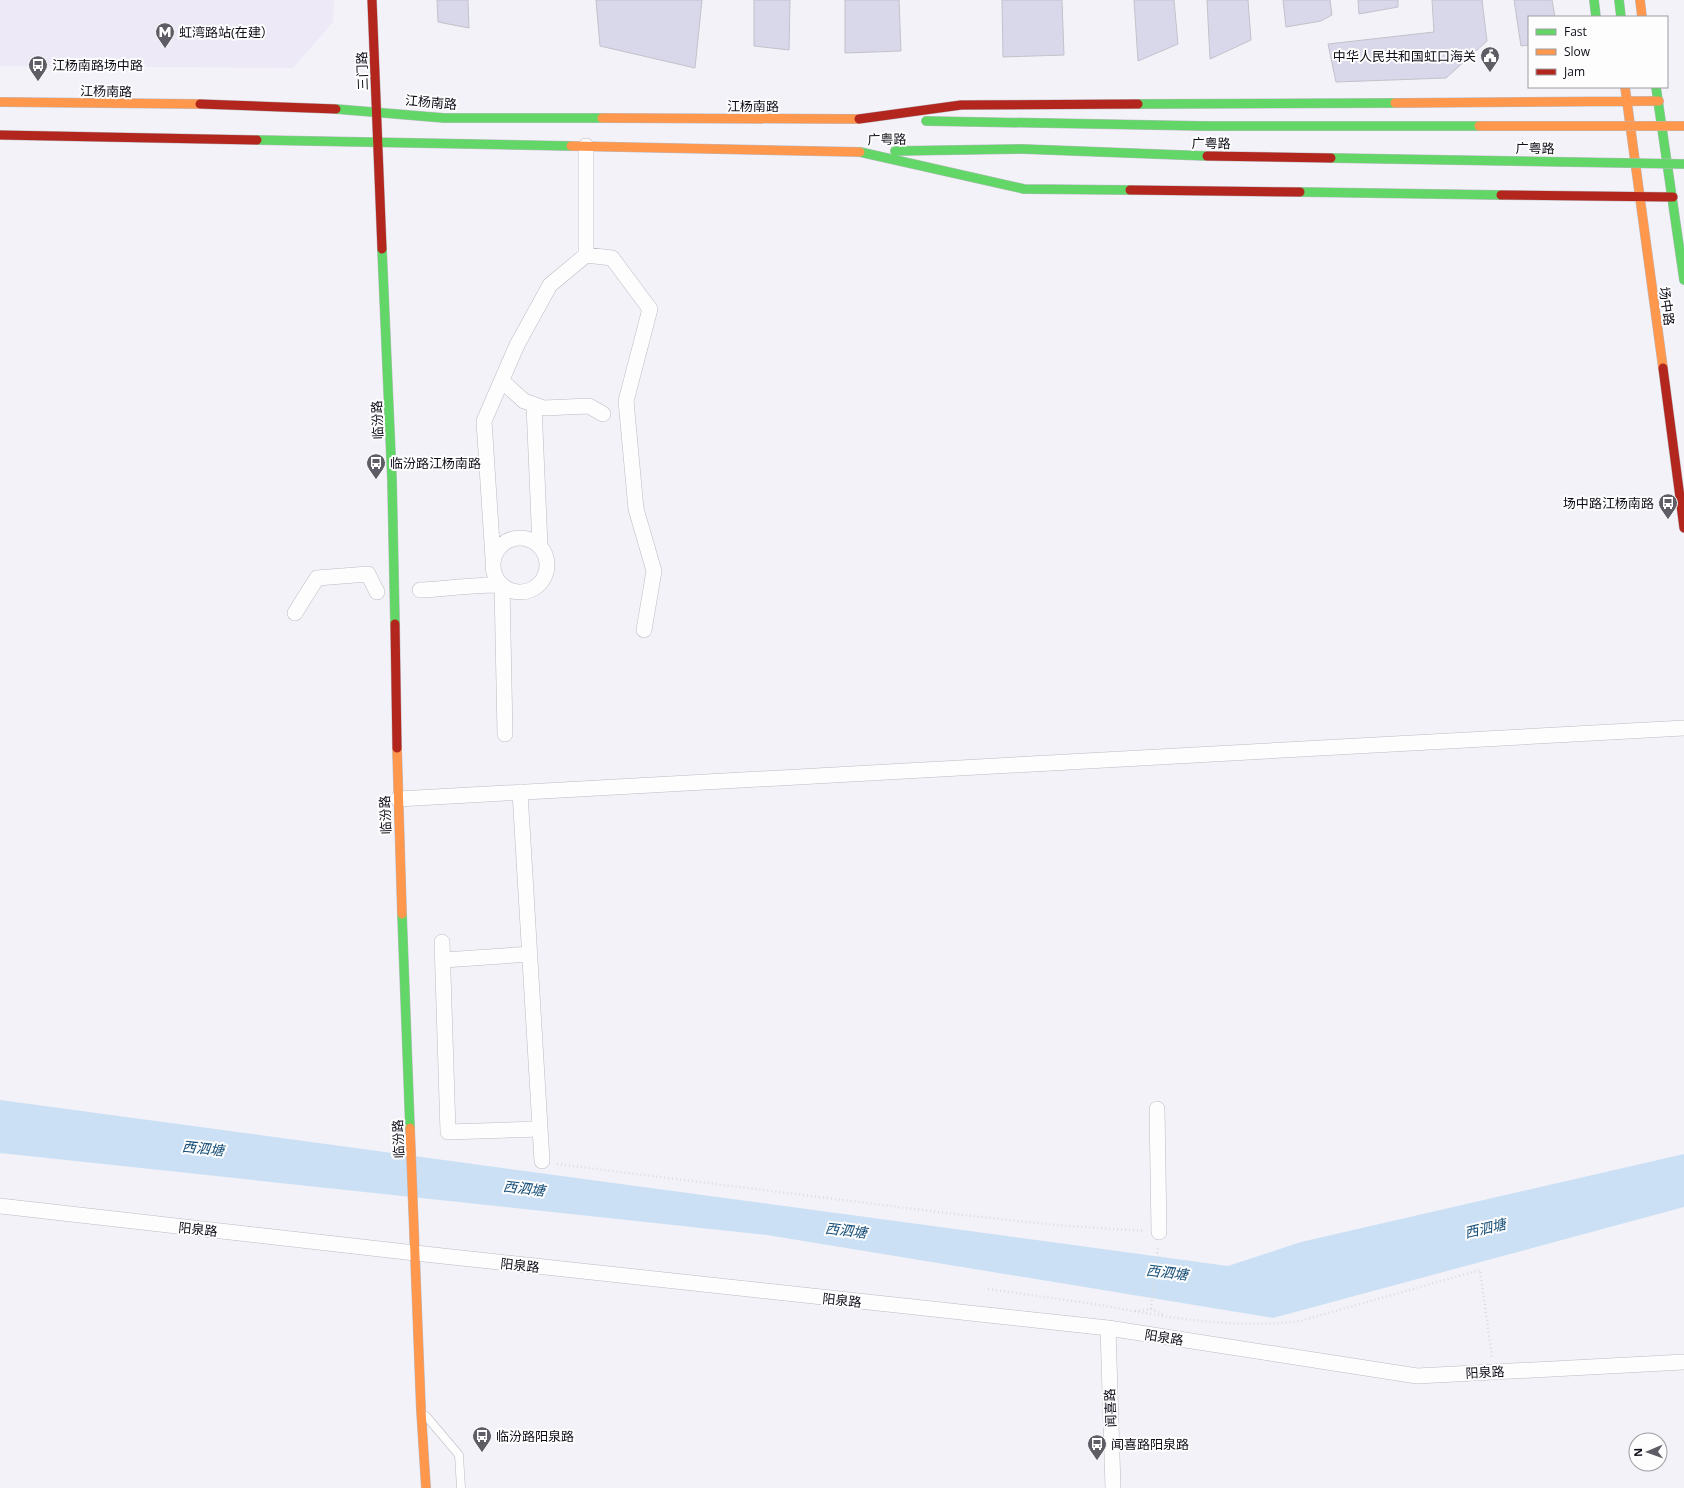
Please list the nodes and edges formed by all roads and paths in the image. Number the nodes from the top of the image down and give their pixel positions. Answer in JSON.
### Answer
{"nodes":[{"id":1,"x":372,"y":0,"type":"edge"},
{"id":2,"x":1594,"y":0,"type":"edge"},
{"id":3,"x":1619,"y":0,"type":"edge"},
{"id":4,"x":1640,"y":0,"type":"edge"},
{"id":5,"x":1596,"y":16,"type":"edge"},
{"id":6,"x":1621,"y":16,"type":"edge"},
{"id":7,"x":1642,"y":16,"type":"edge"},
{"id":8,"x":1620,"y":88,"type":"edge"},
{"id":9,"x":1625,"y":88,"type":"edge"},
{"id":10,"x":1656,"y":88,"type":"edge"},
{"id":11,"x":1659,"y":88,"type":"edge"},
{"id":12,"x":1659,"y":101,"type":"junction"},
{"id":13,"x":0,"y":102,"type":"edge"},
{"id":14,"x":1626,"y":103,"type":"junction"},
{"id":15,"x":377,"y":110,"type":"junction"},
{"id":16,"x":859,"y":119,"type":"junction"},
{"id":17,"x":1684,"y":126,"type":"edge"},
{"id":18,"x":0,"y":135,"type":"edge"},
{"id":19,"x":378,"y":142,"type":"junction"},
{"id":20,"x":586,"y":146,"type":"junction"},
{"id":21,"x":860,"y":152,"type":"junction"},
{"id":22,"x":1684,"y":164,"type":"edge"},
{"id":23,"x":1639,"y":197,"type":"junction"},
{"id":24,"x":1673,"y":197,"type":"junction"},
{"id":25,"x":586,"y":255,"type":"junction"},
{"id":26,"x":1684,"y":280,"type":"edge"},
{"id":27,"x":502,"y":381,"type":"junction"},
{"id":28,"x":534,"y":405,"type":"junction"},
{"id":29,"x":603,"y":414,"type":"dead end"},
{"id":30,"x":1684,"y":528,"type":"edge"},
{"id":31,"x":540,"y":546,"type":"junction"},
{"id":32,"x":493,"y":559,"type":"junction"},
{"id":33,"x":502,"y":585,"type":"junction"},
{"id":34,"x":420,"y":590,"type":"dead end"},
{"id":35,"x":377,"y":592,"type":"dead end"},
{"id":36,"x":295,"y":613,"type":"dead end"},
{"id":37,"x":644,"y":630,"type":"dead end"},
{"id":38,"x":1684,"y":728,"type":"edge"},
{"id":39,"x":505,"y":734,"type":"dead end"},
{"id":40,"x":520,"y":792,"type":"junction"},
{"id":41,"x":398,"y":799,"type":"junction"},
{"id":42,"x":442,"y":942,"type":"dead end"},
{"id":43,"x":530,"y":954,"type":"junction"},
{"id":44,"x":444,"y":960,"type":"junction"},
{"id":45,"x":1158,"y":1109,"type":"dead end"},
{"id":46,"x":540,"y":1129,"type":"junction"},
{"id":47,"x":542,"y":1161,"type":"joint"},
{"id":48,"x":0,"y":1206,"type":"edge"},
{"id":49,"x":1158,"y":1238,"type":"junction"},
{"id":50,"x":415,"y":1254,"type":"junction"},
{"id":51,"x":988,"y":1289,"type":"dead end"},
{"id":52,"x":1150,"y":1309,"type":"junction"},
{"id":53,"x":1132,"y":1311,"type":"junction"},
{"id":54,"x":1167,"y":1316,"type":"junction"},
{"id":55,"x":1108,"y":1328,"type":"junction"},
{"id":56,"x":1684,"y":1362,"type":"edge"},
{"id":57,"x":1494,"y":1372,"type":"junction"},
{"id":58,"x":421,"y":1410,"type":"junction"},
{"id":59,"x":426,"y":1488,"type":"edge"},
{"id":60,"x":461,"y":1488,"type":"edge"},
{"id":61,"x":1113,"y":1488,"type":"edge"}],
"edges":[{"from":1,"to":15,"type":"main road","name":"三门路"},
{"from":2,"to":5,"type":"main road"},
{"from":3,"to":6,"type":"main road"},
{"from":4,"to":7,"type":"main road"},
{"from":8,"to":14,"type":"main road"},
{"from":9,"to":14,"type":"main road","name":"场中路"},
{"from":10,"to":12,"type":"main road","name":"场中路"},
{"from":11,"to":12,"type":"main road","name":"场中路"},
{"from":12,"to":14,"type":"main road","name":"广粤路"},
{"from":12,"to":24,"type":"main road","name":"场中路"},
{"from":13,"to":15,"type":"main road","name":"江杨南路"},
{"from":14,"to":16,"type":"main road","name":"广粤路"},
{"from":14,"to":23,"type":"main road","name":"场中路"},
{"from":15,"to":16,"type":"main road","name":"江杨南路"},
{"from":15,"to":19,"type":"main road","name":"三门路"},
{"from":16,"to":17,"type":"main road","name":"广粤路","bridge":true},
{"from":18,"to":19,"type":"main road"},
{"from":19,"to":20,"type":"main road"},
{"from":19,"to":41,"type":"main road","name":"临汾路"},
{"from":20,"to":21,"type":"main road"},
{"from":20,"to":25,"type":"street"},
{"from":21,"to":22,"type":"main road","name":"广粤路","bridge":true},
{"from":21,"to":23,"type":"main road","name":"广粤路"},
{"from":23,"to":24,"type":"main road","name":"广粤路"},
{"from":23,"to":30,"type":"main road","name":"场中路"},
{"from":24,"to":26,"type":"main road","name":"场中路"},
{"from":25,"to":27,"type":"street"},
{"from":25,"to":37,"type":"street"},
{"from":27,"to":28,"type":"street"},
{"from":27,"to":32,"type":"street"},
{"from":28,"to":29,"type":"street"},
{"from":28,"to":31,"type":"street"},
{"from":31,"to":32,"type":"street"},
{"from":31,"to":33,"type":"street"},
{"from":32,"to":33,"type":"street"},
{"from":33,"to":34,"type":"street"},
{"from":33,"to":39,"type":"street"},
{"from":35,"to":36,"type":"street"},
{"from":38,"to":40,"type":"street"},
{"from":40,"to":41,"type":"street"},
{"from":40,"to":43,"type":"street"},
{"from":41,"to":50,"type":"main road","name":"临汾路"},
{"from":42,"to":44,"type":"street"},
{"from":43,"to":44,"type":"street"},
{"from":43,"to":46,"type":"street"},
{"from":44,"to":46,"type":"street"},
{"from":45,"to":49,"type":"street"},
{"from":46,"to":47,"type":"street"},
{"from":47,"to":49,"type":"path"},
{"from":48,"to":50,"type":"street","name":"阳泉路"},
{"from":49,"to":52,"type":"path"},
{"from":50,"to":55,"type":"street","name":"阳泉路"},
{"from":50,"to":58,"type":"main road","name":"临汾路"},
{"from":51,"to":53,"type":"path"},
{"from":52,"to":53,"type":"path"},
{"from":52,"to":54,"type":"path"},
{"from":53,"to":54,"type":"path"},
{"from":54,"to":57,"type":"path"},
{"from":55,"to":57,"type":"street","name":"阳泉路"},
{"from":55,"to":61,"type":"street","name":"闻喜路"},
{"from":56,"to":57,"type":"street","name":"阳泉路"},
{"from":58,"to":59,"type":"main road","name":"临汾路"},
{"from":58,"to":60,"type":"lane"}]}
